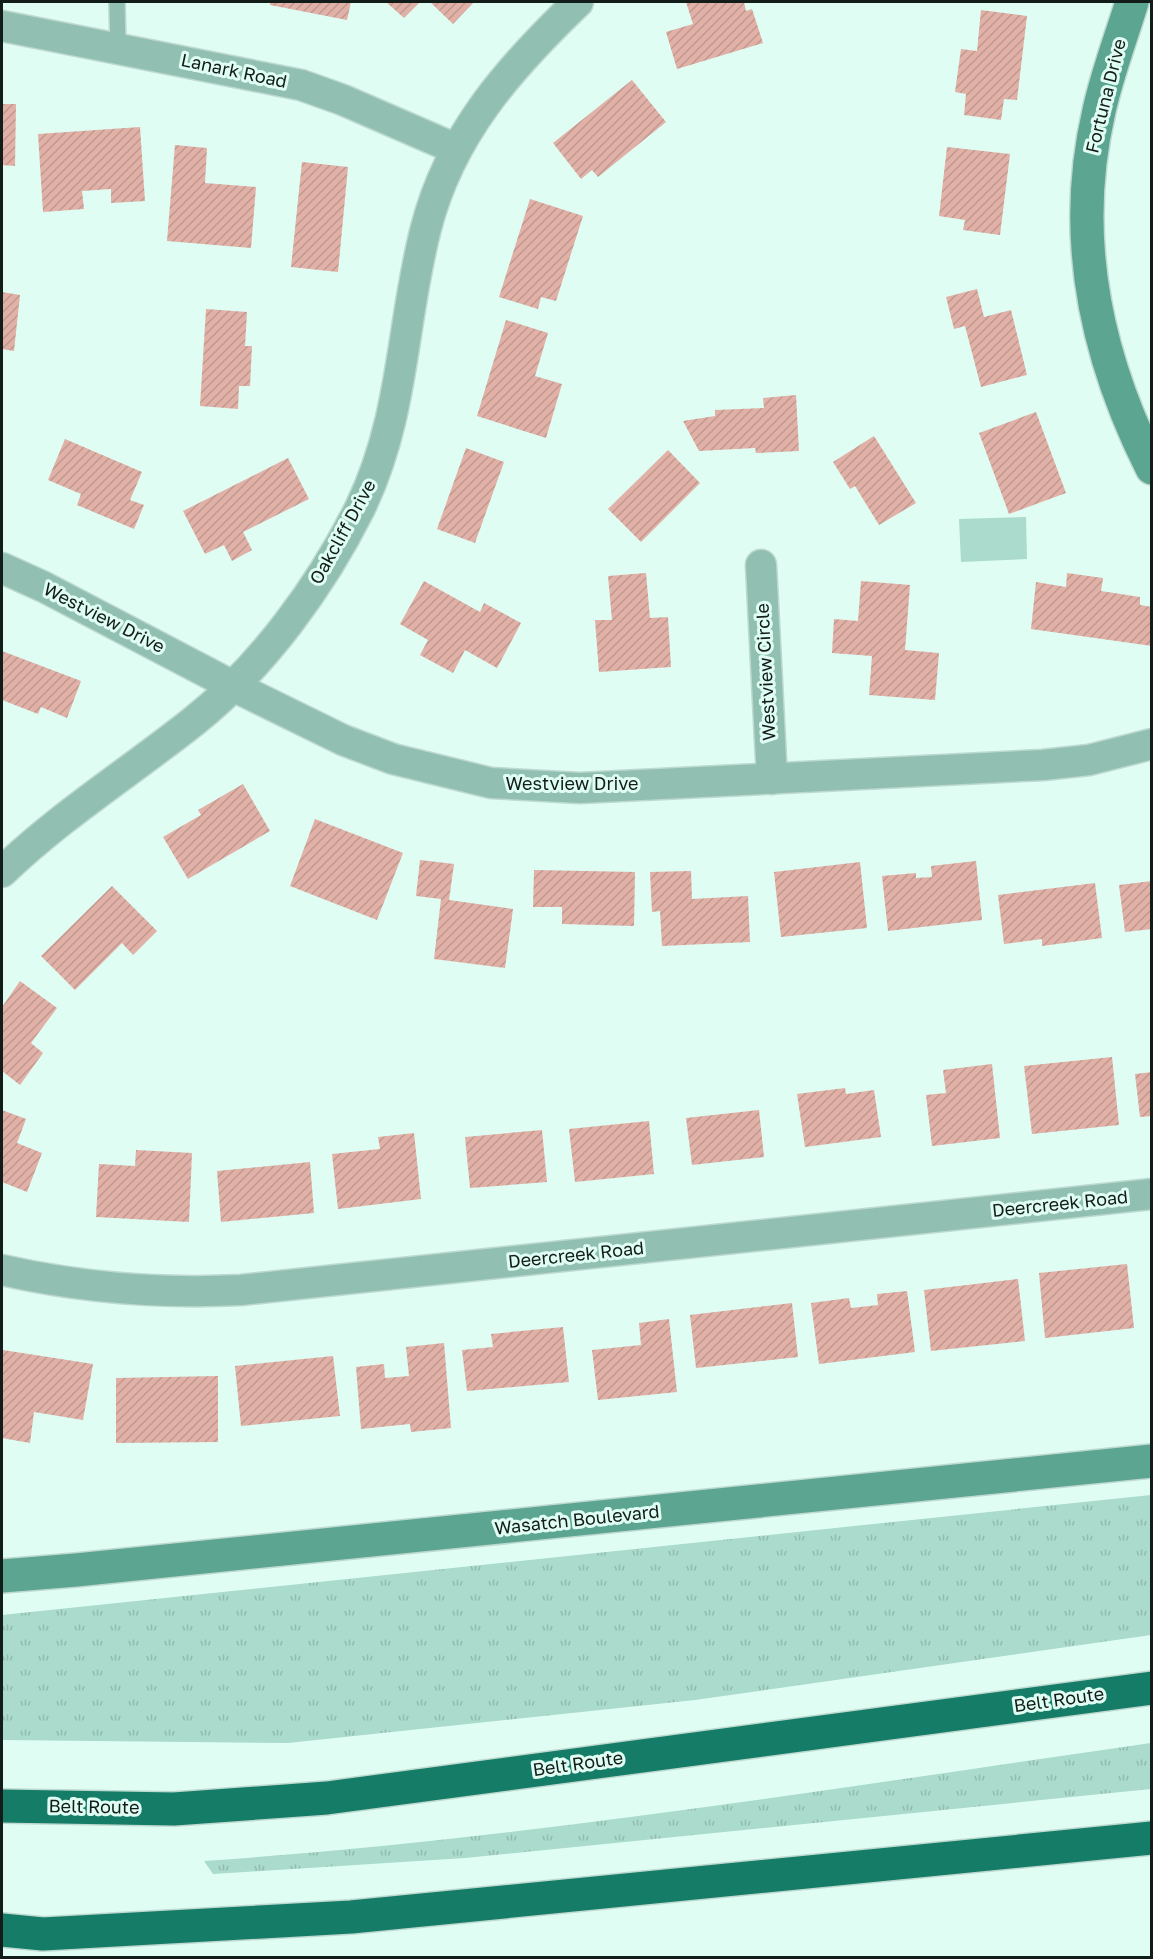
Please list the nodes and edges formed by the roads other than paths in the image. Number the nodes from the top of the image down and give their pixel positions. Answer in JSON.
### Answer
{"nodes":[{"id":1,"x":117,"y":2,"type":"edge"},
{"id":2,"x":578,"y":2,"type":"edge"},
{"id":3,"x":1132,"y":2,"type":"edge"},
{"id":4,"x":2,"y":26,"type":"edge"},
{"id":5,"x":118,"y":48,"type":"junction"},
{"id":6,"x":456,"y":149,"type":"junction"},
{"id":7,"x":1152,"y":468,"type":"edge"},
{"id":8,"x":760,"y":565,"type":"dead end"},
{"id":9,"x":2,"y":568,"type":"edge"},
{"id":10,"x":233,"y":686,"type":"junction"},
{"id":11,"x":1152,"y":744,"type":"edge"},
{"id":12,"x":772,"y":779,"type":"junction"},
{"id":13,"x":2,"y":872,"type":"edge"},
{"id":14,"x":1152,"y":1194,"type":"edge"},
{"id":15,"x":2,"y":1270,"type":"edge"},
{"id":16,"x":1152,"y":1461,"type":"edge"},
{"id":17,"x":2,"y":1576,"type":"edge"},
{"id":18,"x":1152,"y":1688,"type":"edge"},
{"id":19,"x":2,"y":1806,"type":"edge"},
{"id":20,"x":1152,"y":1838,"type":"edge"},
{"id":21,"x":2,"y":1930,"type":"edge"}],
"edges":[{"from":1,"to":5,"type":"lane"},
{"from":2,"to":6,"type":"street","name":"Oakcliff Drive"},
{"from":3,"to":7,"type":"street","name":"Fortuna Drive"},
{"from":4,"to":5,"type":"street","name":"Lanark Road"},
{"from":5,"to":6,"type":"street","name":"Lanark Road"},
{"from":6,"to":10,"type":"street","name":"Oakcliff Drive"},
{"from":8,"to":12,"type":"street","name":"Westview Circle"},
{"from":9,"to":10,"type":"street","name":"Westview Drive"},
{"from":10,"to":12,"type":"street","name":"Westview Drive"},
{"from":10,"to":13,"type":"street","name":"Oakcliff Drive"},
{"from":11,"to":12,"type":"street","name":"Westview Drive"},
{"from":14,"to":15,"type":"street","name":"Deercreek Road"},
{"from":16,"to":17,"type":"street","name":"Wasatch Boulevard"},
{"from":18,"to":19,"type":"highway","name":"Belt Route"},
{"from":20,"to":21,"type":"highway"}]}
